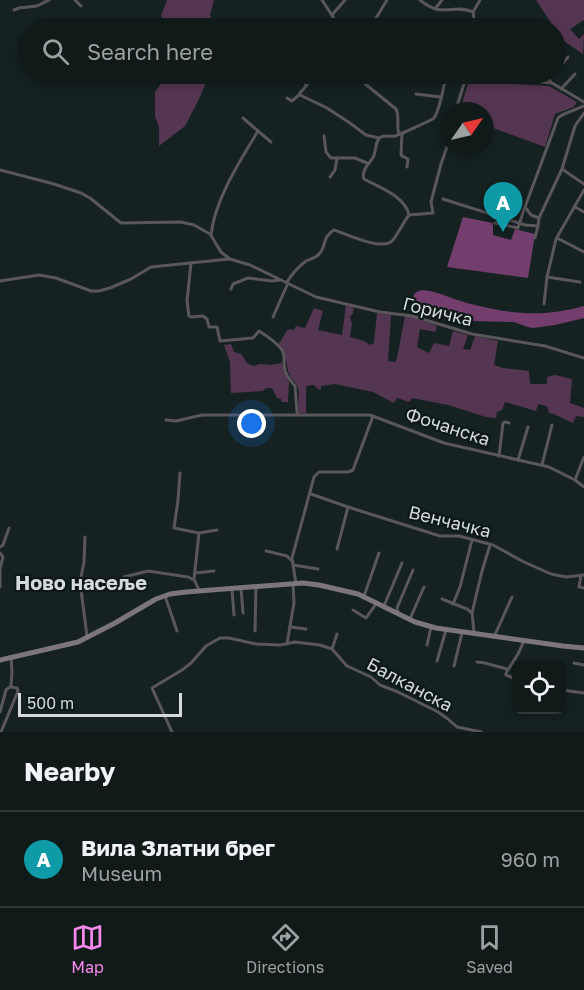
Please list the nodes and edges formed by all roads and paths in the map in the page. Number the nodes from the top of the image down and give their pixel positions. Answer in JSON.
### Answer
{"nodes":[{"id":1,"x":49,"y":0,"type":"edge"},
{"id":2,"x":75,"y":0,"type":"edge"},
{"id":3,"x":322,"y":0,"type":"edge"},
{"id":4,"x":345,"y":0,"type":"edge"},
{"id":5,"x":387,"y":0,"type":"edge"},
{"id":6,"x":420,"y":0,"type":"edge"},
{"id":7,"x":442,"y":0,"type":"edge"},
{"id":8,"x":480,"y":0,"type":"edge"},
{"id":9,"x":81,"y":6,"type":"dead end"},
{"id":10,"x":435,"y":9,"type":"junction"},
{"id":11,"x":14,"y":10,"type":"dead end"},
{"id":12,"x":473,"y":12,"type":"junction"},
{"id":13,"x":333,"y":15,"type":"junction"},
{"id":14,"x":334,"y":18,"type":"edge"},
{"id":15,"x":376,"y":18,"type":"edge"},
{"id":16,"x":474,"y":18,"type":"edge"},
{"id":17,"x":568,"y":57,"type":"dead end"},
{"id":18,"x":566,"y":59,"type":"edge"},
{"id":19,"x":575,"y":74,"type":"dead end"},
{"id":20,"x":306,"y":84,"type":"edge"},
{"id":21,"x":365,"y":84,"type":"edge"},
{"id":22,"x":444,"y":84,"type":"edge"},
{"id":23,"x":464,"y":84,"type":"edge"},
{"id":24,"x":554,"y":84,"type":"edge"},
{"id":25,"x":566,"y":84,"type":"edge"},
{"id":26,"x":566,"y":84,"type":"edge"},
{"id":27,"x":561,"y":89,"type":"junction"},
{"id":28,"x":416,"y":94,"type":"dead end"},
{"id":29,"x":299,"y":95,"type":"junction"},
{"id":30,"x":584,"y":96,"type":"edge"},
{"id":31,"x":441,"y":97,"type":"junction"},
{"id":32,"x":287,"y":98,"type":"dead end"},
{"id":33,"x":458,"y":102,"type":"edge"},
{"id":34,"x":583,"y":103,"type":"edge"},
{"id":35,"x":584,"y":112,"type":"edge"},
{"id":36,"x":243,"y":118,"type":"dead end"},
{"id":37,"x":258,"y":131,"type":"junction"},
{"id":38,"x":401,"y":133,"type":"junction"},
{"id":39,"x":324,"y":136,"type":"dead end"},
{"id":40,"x":380,"y":138,"type":"junction"},
{"id":41,"x":271,"y":142,"type":"dead end"},
{"id":42,"x":444,"y":156,"type":"edge"},
{"id":43,"x":337,"y":158,"type":"junction"},
{"id":44,"x":368,"y":164,"type":"junction"},
{"id":45,"x":407,"y":167,"type":"dead end"},
{"id":46,"x":562,"y":169,"type":"junction"},
{"id":47,"x":0,"y":170,"type":"edge"},
{"id":48,"x":330,"y":177,"type":"dead end"},
{"id":49,"x":584,"y":184,"type":"edge"},
{"id":50,"x":584,"y":190,"type":"edge"},
{"id":51,"x":443,"y":199,"type":"dead end"},
{"id":52,"x":525,"y":207,"type":"junction"},
{"id":53,"x":574,"y":207,"type":"junction"},
{"id":54,"x":584,"y":212,"type":"edge"},
{"id":55,"x":409,"y":215,"type":"junction"},
{"id":56,"x":539,"y":218,"type":"junction"},
{"id":57,"x":495,"y":223,"type":"dead end"},
{"id":58,"x":519,"y":224,"type":"junction"},
{"id":59,"x":538,"y":226,"type":"junction"},
{"id":60,"x":211,"y":235,"type":"junction"},
{"id":61,"x":536,"y":238,"type":"dead end"},
{"id":62,"x":557,"y":238,"type":"junction"},
{"id":63,"x":584,"y":252,"type":"edge"},
{"id":64,"x":230,"y":259,"type":"junction"},
{"id":65,"x":191,"y":263,"type":"junction"},
{"id":66,"x":548,"y":277,"type":"junction"},
{"id":67,"x":280,"y":280,"type":"junction"},
{"id":68,"x":0,"y":281,"type":"edge"},
{"id":69,"x":580,"y":282,"type":"dead end"},
{"id":70,"x":287,"y":283,"type":"junction"},
{"id":71,"x":231,"y":289,"type":"dead end"},
{"id":72,"x":544,"y":304,"type":"dead end"},
{"id":73,"x":273,"y":317,"type":"dead end"},
{"id":74,"x":584,"y":358,"type":"edge"},
{"id":75,"x":298,"y":415,"type":"junction"},
{"id":76,"x":373,"y":416,"type":"junction"},
{"id":77,"x":166,"y":420,"type":"dead end"},
{"id":78,"x":509,"y":423,"type":"dead end"},
{"id":79,"x":552,"y":425,"type":"dead end"},
{"id":80,"x":528,"y":427,"type":"dead end"},
{"id":81,"x":499,"y":456,"type":"junction"},
{"id":82,"x":584,"y":457,"type":"edge"},
{"id":83,"x":519,"y":460,"type":"junction"},
{"id":84,"x":542,"y":465,"type":"junction"},
{"id":85,"x":180,"y":473,"type":"dead end"},
{"id":86,"x":575,"y":480,"type":"junction"},
{"id":87,"x":584,"y":487,"type":"edge"},
{"id":88,"x":311,"y":494,"type":"junction"},
{"id":89,"x":348,"y":507,"type":"junction"},
{"id":90,"x":9,"y":528,"type":"dead end"},
{"id":91,"x":217,"y":530,"type":"dead end"},
{"id":92,"x":199,"y":533,"type":"junction"},
{"id":93,"x":85,"y":537,"type":"dead end"},
{"id":94,"x":472,"y":539,"type":"junction"},
{"id":95,"x":490,"y":545,"type":"junction"},
{"id":96,"x":0,"y":547,"type":"edge"},
{"id":97,"x":337,"y":549,"type":"dead end"},
{"id":98,"x":266,"y":551,"type":"dead end"},
{"id":99,"x":0,"y":553,"type":"edge"},
{"id":100,"x":379,"y":553,"type":"dead end"},
{"id":101,"x":292,"y":563,"type":"junction"},
{"id":102,"x":402,"y":563,"type":"dead end"},
{"id":103,"x":318,"y":569,"type":"dead end"},
{"id":104,"x":413,"y":570,"type":"dead end"},
{"id":105,"x":214,"y":571,"type":"dead end"},
{"id":106,"x":195,"y":573,"type":"junction"},
{"id":107,"x":582,"y":575,"type":"edge"},
{"id":108,"x":124,"y":577,"type":"dead end"},
{"id":109,"x":194,"y":580,"type":"junction"},
{"id":110,"x":294,"y":584,"type":"junction"},
{"id":111,"x":0,"y":587,"type":"edge"},
{"id":112,"x":256,"y":587,"type":"junction"},
{"id":113,"x":424,"y":587,"type":"dead end"},
{"id":114,"x":242,"y":588,"type":"junction"},
{"id":115,"x":584,"y":588,"type":"edge"},
{"id":116,"x":231,"y":589,"type":"junction"},
{"id":117,"x":200,"y":591,"type":"junction"},
{"id":118,"x":165,"y":596,"type":"junction"},
{"id":119,"x":364,"y":596,"type":"junction"},
{"id":120,"x":512,"y":597,"type":"dead end"},
{"id":121,"x":442,"y":599,"type":"dead end"},
{"id":122,"x":376,"y":602,"type":"junction"},
{"id":123,"x":453,"y":604,"type":"junction"},
{"id":124,"x":384,"y":606,"type":"junction"},
{"id":125,"x":353,"y":610,"type":"dead end"},
{"id":126,"x":243,"y":613,"type":"dead end"},
{"id":127,"x":472,"y":613,"type":"junction"},
{"id":128,"x":398,"y":614,"type":"junction"},
{"id":129,"x":234,"y":615,"type":"dead end"},
{"id":130,"x":410,"y":619,"type":"junction"},
{"id":131,"x":290,"y":627,"type":"junction"},
{"id":132,"x":431,"y":627,"type":"junction"},
{"id":133,"x":306,"y":629,"type":"dead end"},
{"id":134,"x":446,"y":630,"type":"junction"},
{"id":135,"x":177,"y":631,"type":"dead end"},
{"id":136,"x":255,"y":631,"type":"dead end"},
{"id":137,"x":462,"y":632,"type":"junction"},
{"id":138,"x":337,"y":634,"type":"dead end"},
{"id":139,"x":474,"y":634,"type":"junction"},
{"id":140,"x":88,"y":637,"type":"junction"},
{"id":141,"x":494,"y":637,"type":"junction"},
{"id":142,"x":524,"y":641,"type":"junction"},
{"id":143,"x":287,"y":644,"type":"junction"},
{"id":144,"x":427,"y":645,"type":"dead end"},
{"id":145,"x":584,"y":648,"type":"edge"},
{"id":146,"x":332,"y":649,"type":"junction"},
{"id":147,"x":11,"y":657,"type":"junction"},
{"id":148,"x":0,"y":660,"type":"edge"},
{"id":149,"x":437,"y":660,"type":"dead end"},
{"id":150,"x":477,"y":662,"type":"dead end"},
{"id":151,"x":574,"y":663,"type":"dead end"},
{"id":152,"x":584,"y":665,"type":"edge"},
{"id":153,"x":454,"y":666,"type":"dead end"},
{"id":154,"x":508,"y":669,"type":"junction"},
{"id":155,"x":512,"y":678,"type":"edge"},
{"id":156,"x":11,"y":687,"type":"junction"},
{"id":157,"x":566,"y":691,"type":"edge"},
{"id":158,"x":584,"y":693,"type":"edge"},
{"id":159,"x":0,"y":712,"type":"edge"},
{"id":160,"x":1,"y":732,"type":"edge"},
{"id":161,"x":172,"y":732,"type":"edge"},
{"id":162,"x":481,"y":732,"type":"edge"}],
"edges":[{"from":1,"to":11,"type":"street"},
{"from":2,"to":9,"type":"street"},
{"from":3,"to":13,"type":"street"},
{"from":4,"to":13,"type":"street"},
{"from":5,"to":15,"type":"street"},
{"from":6,"to":10,"type":"street"},
{"from":7,"to":10,"type":"street"},
{"from":8,"to":12,"type":"street"},
{"from":10,"to":12,"type":"street"},
{"from":12,"to":16,"type":"street"},
{"from":13,"to":14,"type":"street"},
{"from":17,"to":18,"type":"street"},
{"from":19,"to":25,"type":"street"},
{"from":20,"to":29,"type":"street"},
{"from":21,"to":38,"type":"street"},
{"from":22,"to":31,"type":"street"},
{"from":23,"to":33,"type":"street"},
{"from":24,"to":27,"type":"street"},
{"from":26,"to":27,"type":"street"},
{"from":27,"to":34,"type":"street"},
{"from":28,"to":31,"type":"street"},
{"from":29,"to":32,"type":"street"},
{"from":29,"to":40,"type":"street"},
{"from":30,"to":34,"type":"street"},
{"from":31,"to":38,"type":"street"},
{"from":34,"to":52,"type":"street"},
{"from":35,"to":46,"type":"street"},
{"from":36,"to":37,"type":"street"},
{"from":37,"to":41,"type":"street"},
{"from":37,"to":60,"type":"street"},
{"from":38,"to":40,"type":"street"},
{"from":38,"to":45,"type":"street"},
{"from":39,"to":43,"type":"street"},
{"from":40,"to":44,"type":"street"},
{"from":42,"to":55,"type":"street"},
{"from":43,"to":44,"type":"street"},
{"from":43,"to":48,"type":"street"},
{"from":44,"to":55,"type":"street"},
{"from":46,"to":49,"type":"street"},
{"from":46,"to":56,"type":"street"},
{"from":47,"to":60,"type":"street"},
{"from":50,"to":53,"type":"street"},
{"from":51,"to":58,"type":"street"},
{"from":52,"to":56,"type":"street"},
{"from":52,"to":58,"type":"street"},
{"from":53,"to":54,"type":"street"},
{"from":53,"to":62,"type":"street"},
{"from":55,"to":70,"type":"street"},
{"from":56,"to":59,"type":"street"},
{"from":57,"to":58,"type":"street"},
{"from":58,"to":59,"type":"street"},
{"from":59,"to":61,"type":"street"},
{"from":60,"to":64,"type":"street"},
{"from":62,"to":63,"type":"street"},
{"from":62,"to":66,"type":"street"},
{"from":64,"to":65,"type":"street"},
{"from":64,"to":67,"type":"street","name":"Горичка"},
{"from":65,"to":68,"type":"street"},
{"from":65,"to":75,"type":"street"},
{"from":66,"to":69,"type":"street"},
{"from":66,"to":72,"type":"street"},
{"from":67,"to":70,"type":"street","name":"Горичка"},
{"from":67,"to":71,"type":"street","name":"Горичка"},
{"from":70,"to":73,"type":"street"},
{"from":70,"to":74,"type":"street","name":"Горичка"},
{"from":75,"to":76,"type":"street","name":"Фочанска"},
{"from":75,"to":77,"type":"street","name":"Фочанска"},
{"from":76,"to":81,"type":"street","name":"Фочанска"},
{"from":76,"to":88,"type":"street"},
{"from":78,"to":81,"type":"street"},
{"from":79,"to":84,"type":"street"},
{"from":80,"to":83,"type":"street"},
{"from":81,"to":83,"type":"street","name":"Фочанска"},
{"from":82,"to":86,"type":"street"},
{"from":83,"to":84,"type":"street","name":"Фочанска"},
{"from":84,"to":86,"type":"street","name":"Фочанска"},
{"from":85,"to":92,"type":"street"},
{"from":86,"to":87,"type":"street","name":"Фочанска"},
{"from":88,"to":89,"type":"street","name":"Венчачка"},
{"from":88,"to":101,"type":"street"},
{"from":89,"to":94,"type":"street","name":"Венчачка"},
{"from":89,"to":97,"type":"street"},
{"from":90,"to":96,"type":"street"},
{"from":91,"to":92,"type":"street"},
{"from":92,"to":106,"type":"street"},
{"from":93,"to":140,"type":"street"},
{"from":94,"to":95,"type":"street","name":"Венчачка"},
{"from":94,"to":123,"type":"street"},
{"from":95,"to":107,"type":"street","name":"Венчачка"},
{"from":95,"to":127,"type":"street"},
{"from":98,"to":101,"type":"street"},
{"from":99,"to":111,"type":"street"},
{"from":100,"to":119,"type":"street"},
{"from":101,"to":103,"type":"street"},
{"from":101,"to":110,"type":"street"},
{"from":102,"to":124,"type":"street"},
{"from":104,"to":128,"type":"street"},
{"from":105,"to":106,"type":"street"},
{"from":106,"to":109,"type":"street"},
{"from":107,"to":115,"type":"street","name":"Венчачка"},
{"from":108,"to":109,"type":"street"},
{"from":109,"to":117,"type":"street"},
{"from":110,"to":112,"type":"main road"},
{"from":110,"to":119,"type":"main road"},
{"from":110,"to":131,"type":"street"},
{"from":112,"to":114,"type":"main road"},
{"from":112,"to":136,"type":"street"},
{"from":113,"to":130,"type":"street"},
{"from":114,"to":116,"type":"main road"},
{"from":114,"to":126,"type":"street"},
{"from":116,"to":117,"type":"main road"},
{"from":116,"to":129,"type":"street"},
{"from":117,"to":118,"type":"main road"},
{"from":118,"to":135,"type":"street"},
{"from":118,"to":140,"type":"main road"},
{"from":119,"to":122,"type":"main road"},
{"from":120,"to":141,"type":"street"},
{"from":121,"to":123,"type":"street"},
{"from":122,"to":124,"type":"main road"},
{"from":122,"to":125,"type":"street"},
{"from":123,"to":127,"type":"street"},
{"from":124,"to":128,"type":"main road"},
{"from":127,"to":139,"type":"street"},
{"from":128,"to":130,"type":"main road"},
{"from":130,"to":132,"type":"main road"},
{"from":131,"to":133,"type":"street"},
{"from":131,"to":143,"type":"street"},
{"from":132,"to":134,"type":"main road"},
{"from":132,"to":144,"type":"street"},
{"from":134,"to":137,"type":"main road"},
{"from":134,"to":149,"type":"street"},
{"from":137,"to":139,"type":"main road"},
{"from":137,"to":153,"type":"street"},
{"from":138,"to":146,"type":"street"},
{"from":139,"to":141,"type":"main road"},
{"from":140,"to":147,"type":"main road"},
{"from":141,"to":142,"type":"main road"},
{"from":142,"to":145,"type":"main road"},
{"from":142,"to":154,"type":"street"},
{"from":143,"to":146,"type":"street"},
{"from":143,"to":161,"type":"street"},
{"from":146,"to":162,"type":"street","name":"Балканска"},
{"from":147,"to":148,"type":"main road"},
{"from":147,"to":156,"type":"street"},
{"from":150,"to":154,"type":"street"},
{"from":151,"to":152,"type":"street"},
{"from":154,"to":155,"type":"street"},
{"from":156,"to":159,"type":"street"},
{"from":156,"to":160,"type":"street"},
{"from":157,"to":158,"type":"street"}]}
